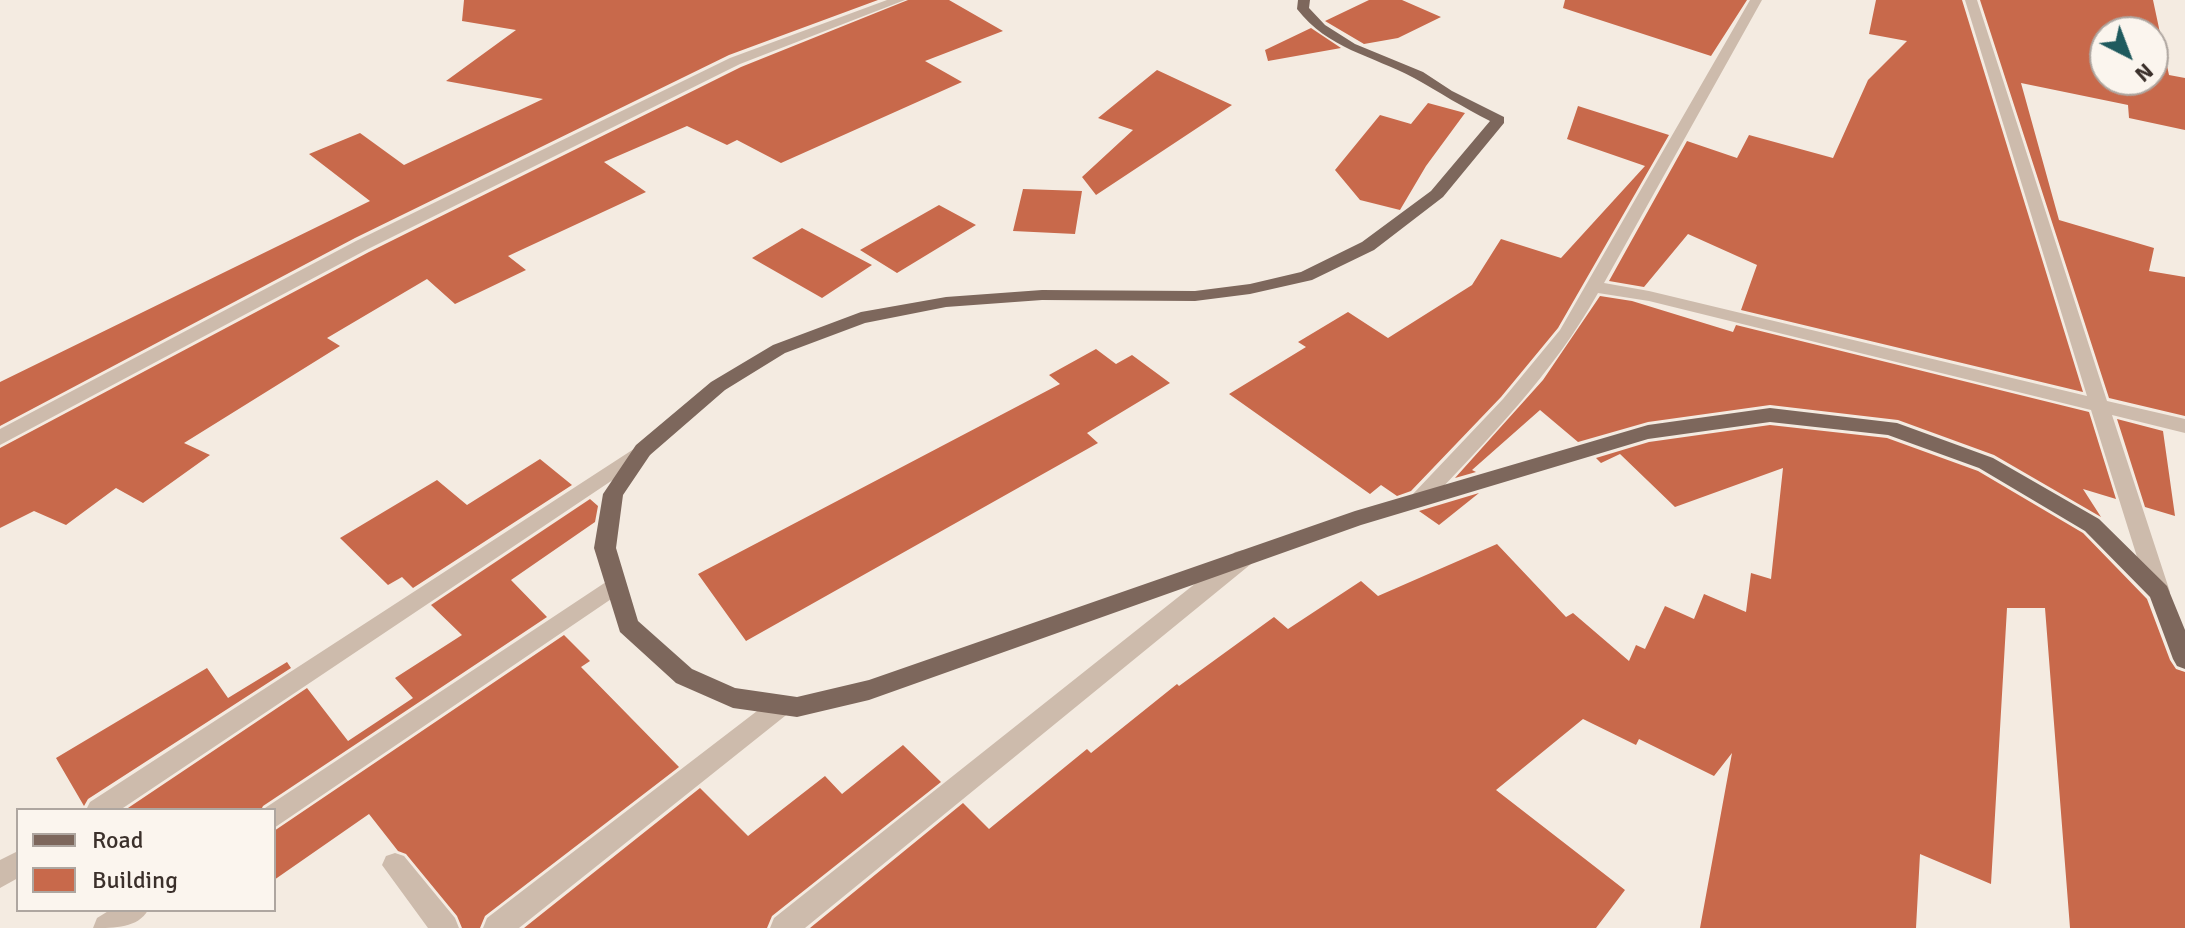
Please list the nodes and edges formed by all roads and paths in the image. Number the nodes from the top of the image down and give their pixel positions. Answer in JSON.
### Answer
{"nodes":[{"id":1,"x":899,"y":0,"type":"edge"},
{"id":2,"x":1304,"y":0,"type":"edge"},
{"id":3,"x":1756,"y":0,"type":"edge"},
{"id":4,"x":1971,"y":0,"type":"edge"},
{"id":5,"x":1593,"y":287,"type":"junction"},
{"id":6,"x":2101,"y":403,"type":"junction"},
{"id":7,"x":2185,"y":426,"type":"edge"},
{"id":8,"x":0,"y":438,"type":"edge"},
{"id":9,"x":643,"y":450,"type":"junction"},
{"id":10,"x":1419,"y":500,"type":"junction"},
{"id":11,"x":1243,"y":558,"type":"junction"},
{"id":12,"x":615,"y":585,"type":"junction"},
{"id":13,"x":2159,"y":592,"type":"junction"},
{"id":14,"x":2185,"y":659,"type":"edge"},
{"id":15,"x":782,"y":705,"type":"junction"},
{"id":16,"x":102,"y":808,"type":"edge"},
{"id":17,"x":276,"y":815,"type":"edge"},
{"id":18,"x":395,"y":865,"type":"dead end"},
{"id":19,"x":131,"y":912,"type":"edge"},
{"id":20,"x":107,"y":928,"type":"edge"},
{"id":21,"x":445,"y":928,"type":"edge"},
{"id":22,"x":497,"y":928,"type":"edge"},
{"id":23,"x":784,"y":928,"type":"edge"}],
"edges":[{"from":1,"to":8,"type":"street"},
{"from":2,"to":9,"type":"main road"},
{"from":3,"to":5,"type":"street"},
{"from":4,"to":6,"type":"street"},
{"from":5,"to":6,"type":"street"},
{"from":5,"to":10,"type":"street"},
{"from":6,"to":7,"type":"street"},
{"from":6,"to":13,"type":"street"},
{"from":9,"to":12,"type":"main road"},
{"from":9,"to":16,"type":"street"},
{"from":10,"to":11,"type":"main road"},
{"from":10,"to":13,"type":"main road"},
{"from":11,"to":15,"type":"main road"},
{"from":11,"to":23,"type":"street"},
{"from":12,"to":15,"type":"main road"},
{"from":12,"to":17,"type":"street"},
{"from":13,"to":14,"type":"main road"},
{"from":15,"to":22,"type":"street"},
{"from":18,"to":21,"type":"street"},
{"from":19,"to":20,"type":"street"}]}
